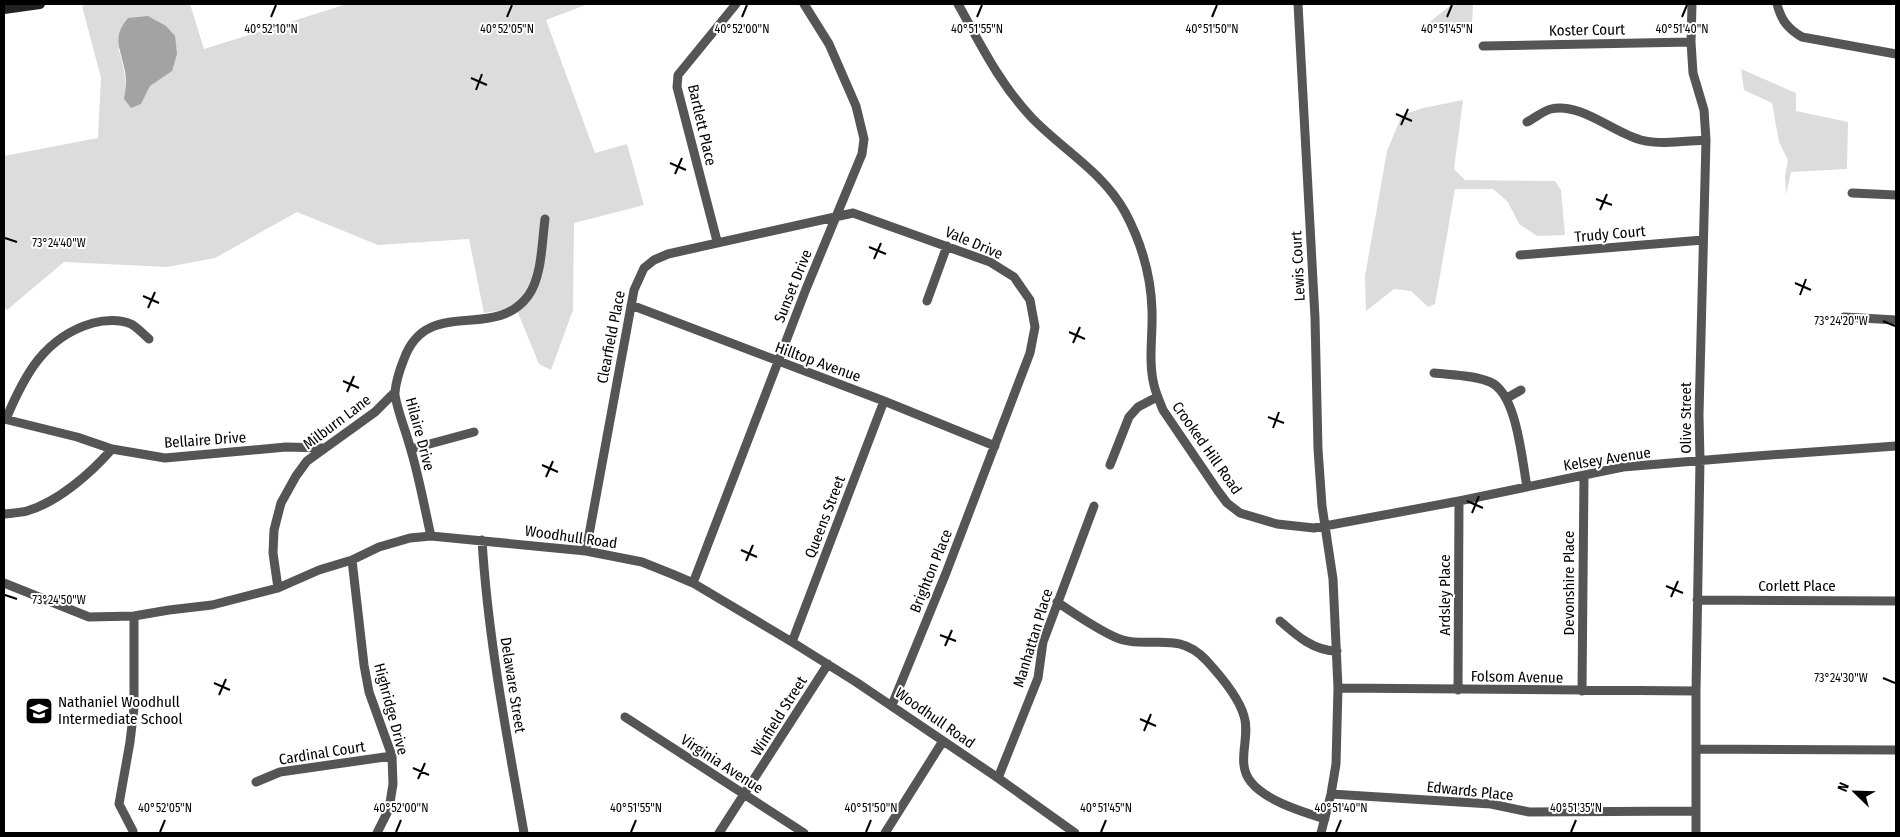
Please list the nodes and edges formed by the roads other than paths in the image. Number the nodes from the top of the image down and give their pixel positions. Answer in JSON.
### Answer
{"nodes":[{"id":1,"x":40,"y":4,"type":"edge"},
{"id":2,"x":736,"y":4,"type":"edge"},
{"id":3,"x":804,"y":4,"type":"edge"},
{"id":4,"x":958,"y":4,"type":"edge"},
{"id":5,"x":1298,"y":4,"type":"edge"},
{"id":6,"x":1692,"y":4,"type":"edge"},
{"id":7,"x":1777,"y":4,"type":"edge"},
{"id":8,"x":4,"y":9,"type":"edge"},
{"id":9,"x":1691,"y":42,"type":"junction"},
{"id":10,"x":1483,"y":46,"type":"dead end"},
{"id":11,"x":1896,"y":54,"type":"edge"},
{"id":12,"x":1528,"y":122,"type":"dead end"},
{"id":13,"x":1706,"y":140,"type":"junction"},
{"id":14,"x":1852,"y":193,"type":"dead end"},
{"id":15,"x":1896,"y":195,"type":"edge"},
{"id":16,"x":836,"y":216,"type":"junction"},
{"id":17,"x":545,"y":218,"type":"dead end"},
{"id":18,"x":1703,"y":240,"type":"junction"},
{"id":19,"x":717,"y":242,"type":"junction"},
{"id":20,"x":947,"y":246,"type":"junction"},
{"id":21,"x":1520,"y":255,"type":"dead end"},
{"id":22,"x":927,"y":301,"type":"dead end"},
{"id":23,"x":631,"y":305,"type":"junction"},
{"id":24,"x":1844,"y":318,"type":"dead end"},
{"id":25,"x":1896,"y":320,"type":"edge"},
{"id":26,"x":149,"y":339,"type":"dead end"},
{"id":27,"x":778,"y":362,"type":"junction"},
{"id":28,"x":1434,"y":373,"type":"dead end"},
{"id":29,"x":1521,"y":390,"type":"dead end"},
{"id":30,"x":394,"y":393,"type":"junction"},
{"id":31,"x":1157,"y":397,"type":"junction"},
{"id":32,"x":1507,"y":398,"type":"junction"},
{"id":33,"x":884,"y":402,"type":"junction"},
{"id":34,"x":5,"y":419,"type":"edge"},
{"id":35,"x":474,"y":432,"type":"dead end"},
{"id":36,"x":995,"y":446,"type":"junction"},
{"id":37,"x":1896,"y":446,"type":"edge"},
{"id":38,"x":322,"y":448,"type":"junction"},
{"id":39,"x":112,"y":449,"type":"junction"},
{"id":40,"x":411,"y":449,"type":"junction"},
{"id":41,"x":1700,"y":460,"type":"junction"},
{"id":42,"x":1110,"y":465,"type":"dead end"},
{"id":43,"x":1584,"y":475,"type":"junction"},
{"id":44,"x":1527,"y":487,"type":"junction"},
{"id":45,"x":1459,"y":501,"type":"junction"},
{"id":46,"x":1094,"y":506,"type":"dead end"},
{"id":47,"x":4,"y":514,"type":"edge"},
{"id":48,"x":1326,"y":526,"type":"junction"},
{"id":49,"x":431,"y":536,"type":"junction"},
{"id":50,"x":482,"y":540,"type":"junction"},
{"id":51,"x":586,"y":551,"type":"junction"},
{"id":52,"x":352,"y":560,"type":"junction"},
{"id":53,"x":4,"y":583,"type":"edge"},
{"id":54,"x":693,"y":583,"type":"junction"},
{"id":55,"x":278,"y":588,"type":"junction"},
{"id":56,"x":1697,"y":600,"type":"junction"},
{"id":57,"x":1896,"y":601,"type":"edge"},
{"id":58,"x":1057,"y":602,"type":"junction"},
{"id":59,"x":134,"y":616,"type":"junction"},
{"id":60,"x":1280,"y":621,"type":"dead end"},
{"id":61,"x":792,"y":642,"type":"junction"},
{"id":62,"x":1337,"y":651,"type":"junction"},
{"id":63,"x":828,"y":664,"type":"junction"},
{"id":64,"x":1338,"y":688,"type":"junction"},
{"id":65,"x":1458,"y":690,"type":"junction"},
{"id":66,"x":1582,"y":691,"type":"junction"},
{"id":67,"x":1696,"y":691,"type":"junction"},
{"id":68,"x":892,"y":705,"type":"junction"},
{"id":69,"x":624,"y":717,"type":"dead end"},
{"id":70,"x":943,"y":741,"type":"junction"},
{"id":71,"x":1696,"y":748,"type":"junction"},
{"id":72,"x":1896,"y":750,"type":"edge"},
{"id":73,"x":392,"y":756,"type":"junction"},
{"id":74,"x":998,"y":778,"type":"junction"},
{"id":75,"x":256,"y":782,"type":"dead end"},
{"id":76,"x":1331,"y":794,"type":"junction"},
{"id":77,"x":745,"y":795,"type":"junction"},
{"id":78,"x":1696,"y":811,"type":"junction"},
{"id":79,"x":1325,"y":819,"type":"junction"},
{"id":80,"x":132,"y":831,"type":"dead end"},
{"id":81,"x":377,"y":833,"type":"edge"},
{"id":82,"x":524,"y":833,"type":"edge"},
{"id":83,"x":719,"y":833,"type":"edge"},
{"id":84,"x":804,"y":833,"type":"edge"},
{"id":85,"x":885,"y":833,"type":"edge"},
{"id":86,"x":1075,"y":833,"type":"edge"},
{"id":87,"x":1320,"y":833,"type":"edge"},
{"id":88,"x":1696,"y":833,"type":"edge"}],
"edges":[{"from":1,"to":8,"type":"main road"},
{"from":2,"to":19,"type":"street","name":"Bartlett Place"},
{"from":3,"to":16,"type":"street","name":"Sunset Drive"},
{"from":4,"to":31,"type":"street","name":"Crooked Hill Road"},
{"from":5,"to":48,"type":"street","name":"Lewis Court"},
{"from":6,"to":9,"type":"street","name":"Olive Street"},
{"from":7,"to":11,"type":"street"},
{"from":9,"to":10,"type":"street","name":"Koster Court"},
{"from":9,"to":13,"type":"street","name":"Olive Street"},
{"from":12,"to":13,"type":"street"},
{"from":13,"to":18,"type":"street","name":"Olive Street"},
{"from":14,"to":15,"type":"street"},
{"from":16,"to":19,"type":"street","name":"Clearfield Place"},
{"from":16,"to":20,"type":"street","name":"Vale Drive"},
{"from":16,"to":27,"type":"street","name":"Sunset Drive"},
{"from":17,"to":30,"type":"street","name":"Hilaire Drive"},
{"from":18,"to":21,"type":"street","name":"Trudy Court"},
{"from":18,"to":41,"type":"street","name":"Olive Street"},
{"from":19,"to":23,"type":"street","name":"Clearfield Place"},
{"from":20,"to":22,"type":"street"},
{"from":20,"to":36,"type":"street","name":"Vale Drive"},
{"from":23,"to":27,"type":"street","name":"Hilltop Avenue"},
{"from":23,"to":51,"type":"street","name":"Clearfield Place"},
{"from":24,"to":25,"type":"street"},
{"from":26,"to":34,"type":"street"},
{"from":27,"to":33,"type":"street","name":"Hilltop Avenue"},
{"from":27,"to":54,"type":"street","name":"Sunset Drive"},
{"from":28,"to":32,"type":"street"},
{"from":29,"to":32,"type":"street"},
{"from":30,"to":38,"type":"street","name":"Milburn Lane"},
{"from":30,"to":40,"type":"street","name":"Hilaire Drive"},
{"from":31,"to":42,"type":"street"},
{"from":31,"to":48,"type":"street","name":"Crooked Hill Road"},
{"from":32,"to":44,"type":"street"},
{"from":33,"to":36,"type":"street","name":"Hilltop Avenue"},
{"from":33,"to":61,"type":"street","name":"Queens Street"},
{"from":34,"to":39,"type":"street","name":"Bellaire Drive"},
{"from":35,"to":40,"type":"street"},
{"from":36,"to":68,"type":"street","name":"Brighton Place"},
{"from":37,"to":41,"type":"street","name":"Kelsey Avenue"},
{"from":38,"to":39,"type":"street","name":"Bellaire Drive"},
{"from":38,"to":55,"type":"street","name":"Milburn Lane"},
{"from":39,"to":47,"type":"street"},
{"from":40,"to":49,"type":"street","name":"Hilaire Drive"},
{"from":41,"to":43,"type":"street","name":"Kelsey Avenue"},
{"from":41,"to":56,"type":"street","name":"Olive Street"},
{"from":43,"to":44,"type":"street","name":"Kelsey Avenue"},
{"from":43,"to":66,"type":"street","name":"Devonshire Place"},
{"from":44,"to":45,"type":"street","name":"Kelsey Avenue"},
{"from":45,"to":48,"type":"street","name":"Kelsey Avenue"},
{"from":45,"to":65,"type":"street","name":"Ardsley Place"},
{"from":46,"to":58,"type":"street","name":"Manhattan Place"},
{"from":48,"to":62,"type":"street"},
{"from":49,"to":50,"type":"street","name":"Woodhull Road"},
{"from":49,"to":52,"type":"street","name":"Woodhull Road"},
{"from":50,"to":51,"type":"street","name":"Woodhull Road"},
{"from":50,"to":82,"type":"street","name":"Delaware Street"},
{"from":51,"to":54,"type":"street","name":"Woodhull Road"},
{"from":52,"to":55,"type":"street","name":"Woodhull Road"},
{"from":52,"to":73,"type":"street","name":"Highridge Drive"},
{"from":53,"to":59,"type":"street","name":"Woodhull Road"},
{"from":54,"to":61,"type":"street","name":"Woodhull Road"},
{"from":55,"to":59,"type":"street","name":"Woodhull Road"},
{"from":56,"to":57,"type":"street","name":"Corlett Place"},
{"from":56,"to":67,"type":"street","name":"Olive Street"},
{"from":58,"to":74,"type":"street","name":"Manhattan Place"},
{"from":58,"to":79,"type":"street"},
{"from":59,"to":80,"type":"street"},
{"from":60,"to":62,"type":"street"},
{"from":61,"to":63,"type":"street","name":"Woodhull Road"},
{"from":62,"to":64,"type":"street"},
{"from":63,"to":68,"type":"street","name":"Woodhull Road"},
{"from":63,"to":77,"type":"street","name":"Winfield Street"},
{"from":64,"to":65,"type":"street","name":"Folsom Avenue"},
{"from":64,"to":76,"type":"street"},
{"from":65,"to":66,"type":"street","name":"Folsom Avenue"},
{"from":66,"to":67,"type":"street","name":"Folsom Avenue"},
{"from":67,"to":71,"type":"street","name":"Olive Street"},
{"from":68,"to":70,"type":"street","name":"Woodhull Road"},
{"from":69,"to":77,"type":"street","name":"Virginia Avenue"},
{"from":70,"to":74,"type":"street","name":"Woodhull Road"},
{"from":70,"to":85,"type":"street"},
{"from":71,"to":72,"type":"street"},
{"from":71,"to":78,"type":"street","name":"Olive Street"},
{"from":73,"to":75,"type":"street","name":"Cardinal Court"},
{"from":73,"to":81,"type":"street","name":"Highridge Drive"},
{"from":74,"to":86,"type":"street","name":"Woodhull Road"},
{"from":76,"to":78,"type":"street","name":"Edwards Place"},
{"from":76,"to":79,"type":"street"},
{"from":77,"to":83,"type":"street","name":"Winfield Street"},
{"from":77,"to":84,"type":"street","name":"Virginia Avenue"},
{"from":78,"to":88,"type":"street","name":"Olive Street"},
{"from":79,"to":87,"type":"street"}]}
